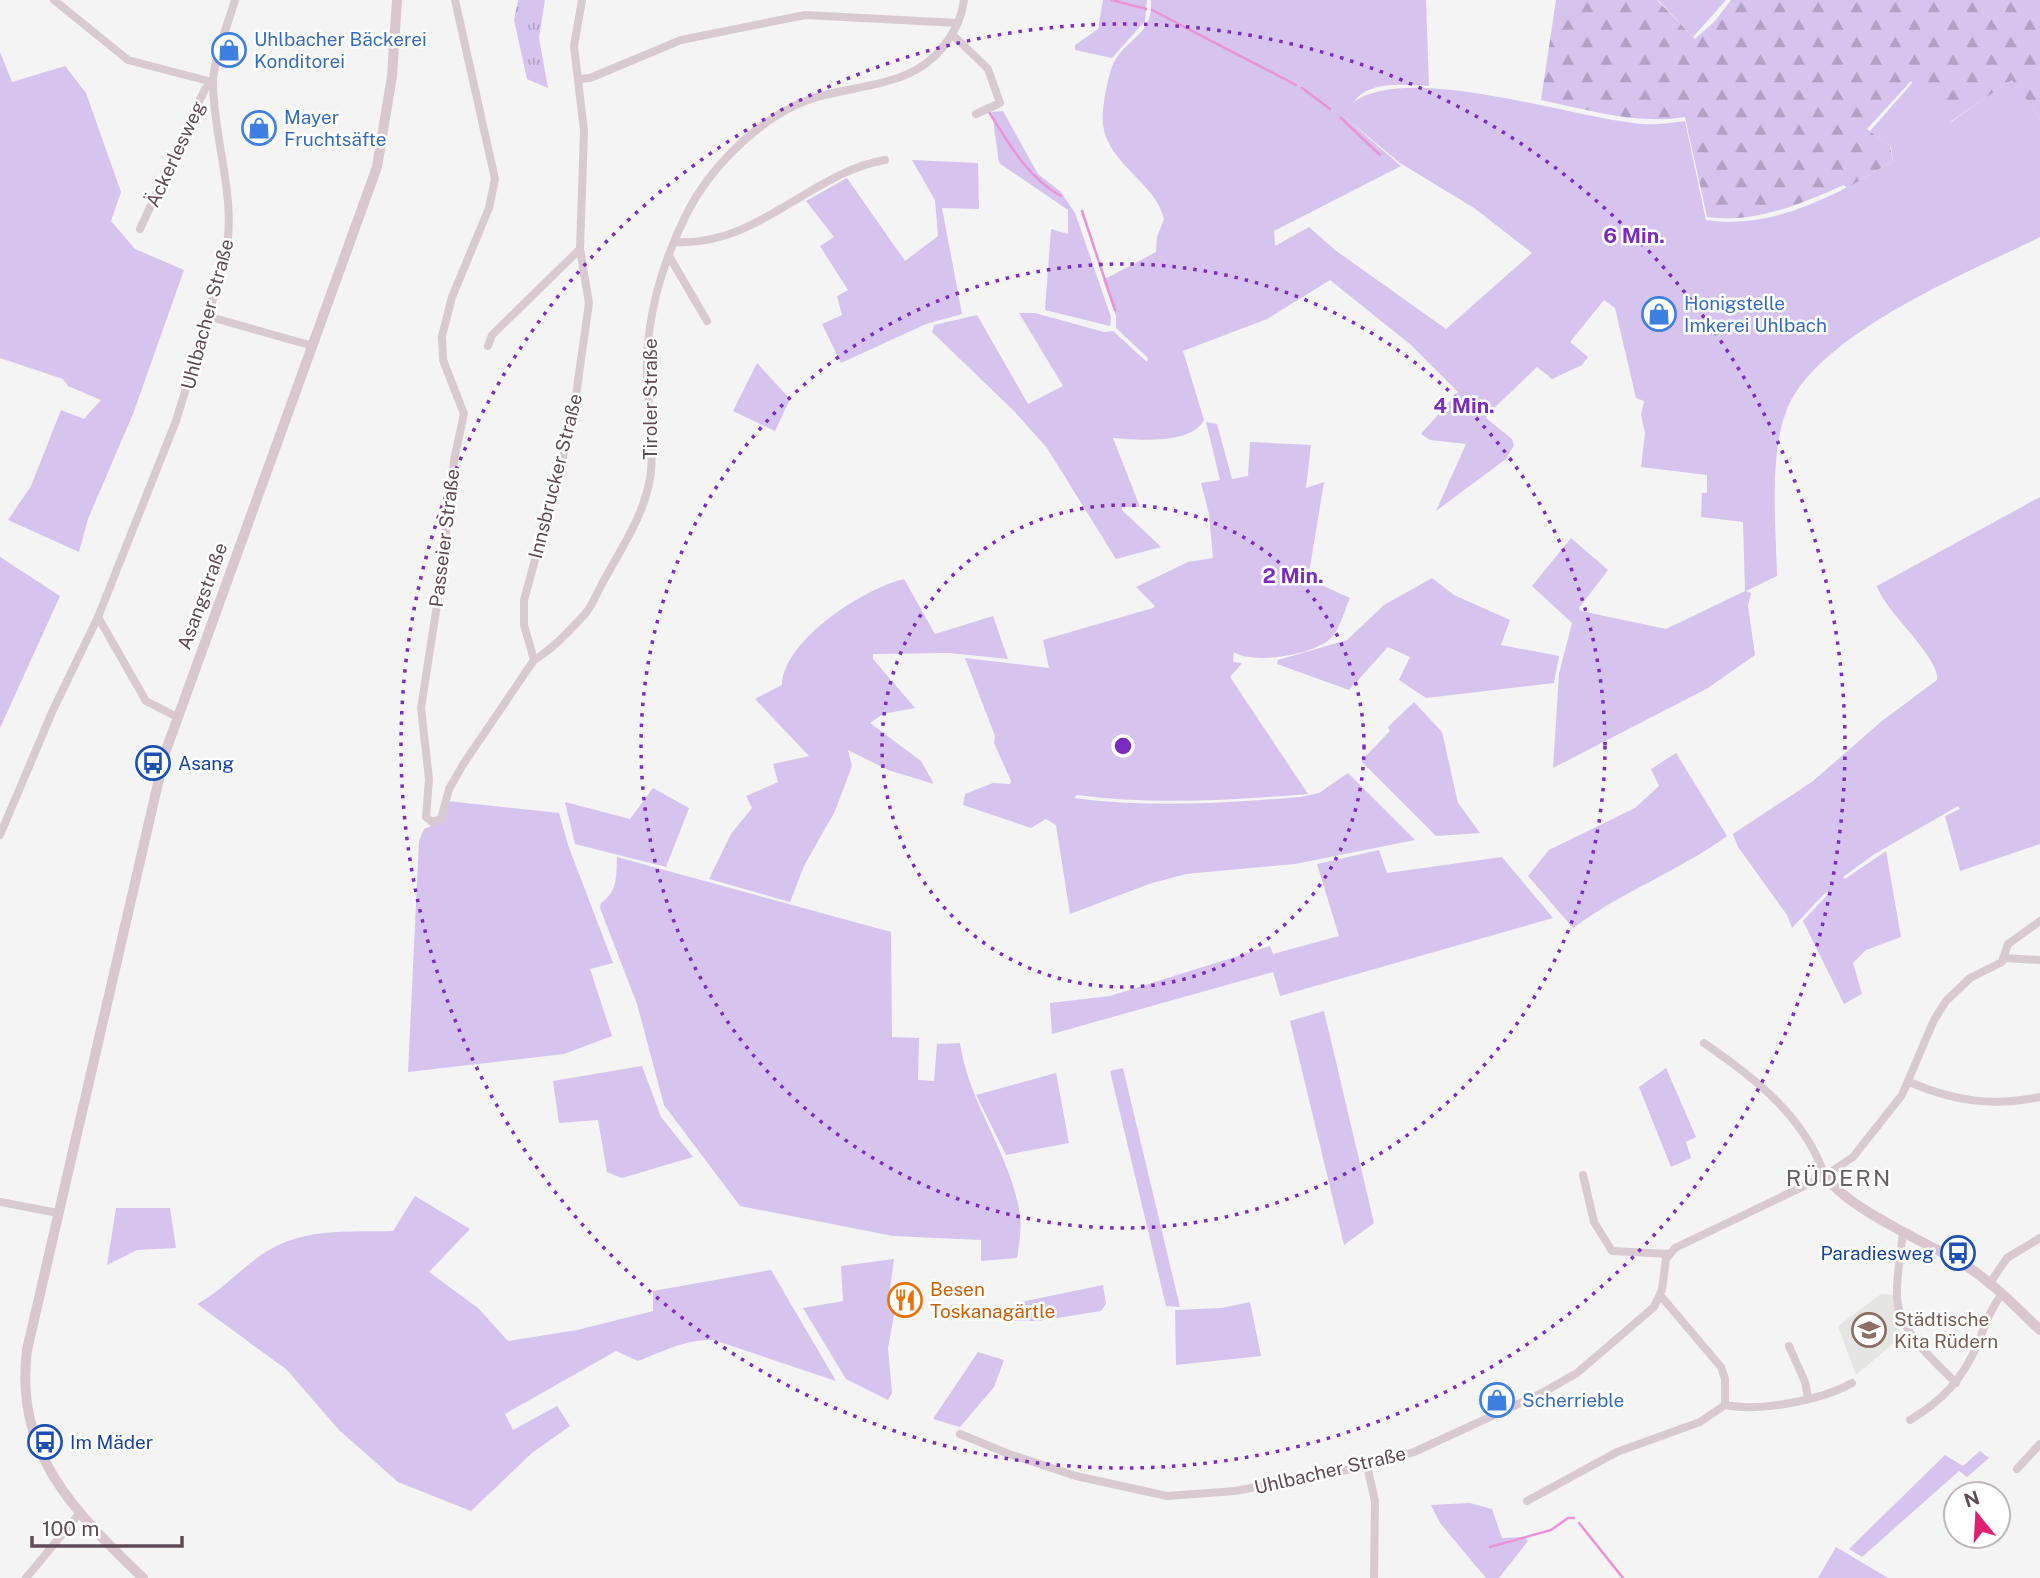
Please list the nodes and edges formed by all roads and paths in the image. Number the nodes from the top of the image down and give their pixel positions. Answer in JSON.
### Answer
{"nodes":[{"id":1,"x":54,"y":0,"type":"edge"},
{"id":2,"x":235,"y":0,"type":"edge"},
{"id":3,"x":397,"y":0,"type":"edge"},
{"id":4,"x":455,"y":0,"type":"edge"},
{"id":5,"x":582,"y":0,"type":"edge"},
{"id":6,"x":964,"y":0,"type":"edge"},
{"id":7,"x":958,"y":23,"type":"junction"},
{"id":8,"x":953,"y":34,"type":"junction"},
{"id":9,"x":578,"y":79,"type":"junction"},
{"id":10,"x":212,"y":82,"type":"junction"},
{"id":11,"x":976,"y":114,"type":"dead end"},
{"id":12,"x":885,"y":160,"type":"dead end"},
{"id":13,"x":140,"y":229,"type":"dead end"},
{"id":14,"x":675,"y":242,"type":"junction"},
{"id":15,"x":580,"y":249,"type":"junction"},
{"id":16,"x":669,"y":256,"type":"junction"},
{"id":17,"x":207,"y":316,"type":"junction"},
{"id":18,"x":707,"y":321,"type":"dead end"},
{"id":19,"x":313,"y":346,"type":"junction"},
{"id":20,"x":488,"y":346,"type":"dead end"},
{"id":21,"x":586,"y":613,"type":"joint"},
{"id":22,"x":98,"y":617,"type":"junction"},
{"id":23,"x":534,"y":660,"type":"junction"},
{"id":24,"x":177,"y":717,"type":"junction"},
{"id":25,"x":0,"y":835,"type":"edge"},
{"id":26,"x":2040,"y":922,"type":"edge"},
{"id":27,"x":2003,"y":958,"type":"junction"},
{"id":28,"x":2040,"y":960,"type":"edge"},
{"id":29,"x":1704,"y":1043,"type":"dead end"},
{"id":30,"x":1909,"y":1082,"type":"junction"},
{"id":31,"x":2040,"y":1097,"type":"edge"},
{"id":32,"x":1583,"y":1175,"type":"dead end"},
{"id":33,"x":1825,"y":1176,"type":"junction"},
{"id":34,"x":0,"y":1202,"type":"edge"},
{"id":35,"x":58,"y":1213,"type":"junction"},
{"id":36,"x":1903,"y":1231,"type":"junction"},
{"id":37,"x":2040,"y":1238,"type":"edge"},
{"id":38,"x":1669,"y":1254,"type":"junction"},
{"id":39,"x":1990,"y":1283,"type":"junction"},
{"id":40,"x":2002,"y":1294,"type":"junction"},
{"id":41,"x":1660,"y":1295,"type":"junction"},
{"id":42,"x":2040,"y":1330,"type":"edge"},
{"id":43,"x":1789,"y":1346,"type":"dead end"},
{"id":44,"x":1853,"y":1383,"type":"dead end"},
{"id":45,"x":1956,"y":1383,"type":"junction"},
{"id":46,"x":1808,"y":1398,"type":"junction"},
{"id":47,"x":1725,"y":1405,"type":"junction"},
{"id":48,"x":1910,"y":1420,"type":"dead end"},
{"id":49,"x":960,"y":1434,"type":"dead end"},
{"id":50,"x":2040,"y":1444,"type":"edge"},
{"id":51,"x":1367,"y":1466,"type":"junction"},
{"id":52,"x":2017,"y":1469,"type":"dead end"},
{"id":53,"x":1527,"y":1501,"type":"dead end"},
{"id":54,"x":79,"y":1514,"type":"junction"},
{"id":55,"x":26,"y":1578,"type":"edge"},
{"id":56,"x":143,"y":1578,"type":"edge"},
{"id":57,"x":1374,"y":1578,"type":"edge"}],
"edges":[{"from":1,"to":10,"type":"street"},
{"from":2,"to":10,"type":"street","name":"Uhlbacher Straße"},
{"from":3,"to":19,"type":"street","name":"Asangstraße"},
{"from":4,"to":23,"type":"street","name":"Passeier Straße"},
{"from":5,"to":9,"type":"street","name":"Innsbrucker Straße"},
{"from":6,"to":7,"type":"street","name":"Tiroler Straße"},
{"from":7,"to":8,"type":"street","name":"Tiroler Straße"},
{"from":7,"to":9,"type":"street"},
{"from":8,"to":11,"type":"street"},
{"from":8,"to":14,"type":"street","name":"Tiroler Straße"},
{"from":9,"to":15,"type":"street","name":"Innsbrucker Straße"},
{"from":10,"to":13,"type":"street","name":"Äckerlesweg"},
{"from":10,"to":17,"type":"street","name":"Uhlbacher Straße"},
{"from":12,"to":14,"type":"street"},
{"from":14,"to":16,"type":"street","name":"Tiroler Straße"},
{"from":15,"to":20,"type":"street"},
{"from":15,"to":23,"type":"street","name":"Innsbrucker Straße"},
{"from":16,"to":18,"type":"street"},
{"from":16,"to":21,"type":"street","name":"Tiroler Straße"},
{"from":17,"to":19,"type":"street"},
{"from":17,"to":22,"type":"street","name":"Uhlbacher Straße"},
{"from":19,"to":24,"type":"street","name":"Asangstraße"},
{"from":21,"to":23,"type":"street","name":"Passeier Straße"},
{"from":22,"to":24,"type":"street"},
{"from":22,"to":25,"type":"street","name":"Uhlbacher Straße"},
{"from":24,"to":35,"type":"street","name":"Asangstraße"},
{"from":26,"to":27,"type":"street"},
{"from":27,"to":28,"type":"street"},
{"from":27,"to":30,"type":"street"},
{"from":29,"to":33,"type":"street"},
{"from":30,"to":31,"type":"street"},
{"from":30,"to":33,"type":"street"},
{"from":32,"to":38,"type":"street"},
{"from":33,"to":36,"type":"street"},
{"from":33,"to":38,"type":"street"},
{"from":34,"to":35,"type":"street"},
{"from":35,"to":54,"type":"street","name":"Asangstraße"},
{"from":36,"to":39,"type":"street"},
{"from":36,"to":45,"type":"street"},
{"from":37,"to":39,"type":"street"},
{"from":38,"to":41,"type":"street","name":"Uhlbacher Straße"},
{"from":39,"to":40,"type":"street"},
{"from":40,"to":42,"type":"street"},
{"from":40,"to":45,"type":"street"},
{"from":41,"to":47,"type":"street"},
{"from":41,"to":51,"type":"street","name":"Uhlbacher Straße"},
{"from":43,"to":46,"type":"street"},
{"from":44,"to":46,"type":"street"},
{"from":45,"to":48,"type":"street"},
{"from":46,"to":47,"type":"street"},
{"from":47,"to":53,"type":"street"},
{"from":49,"to":51,"type":"street","name":"Uhlbacher Straße"},
{"from":50,"to":52,"type":"street"},
{"from":51,"to":57,"type":"street"},
{"from":54,"to":55,"type":"street"},
{"from":54,"to":56,"type":"street","name":"Asangstraße"}]}
